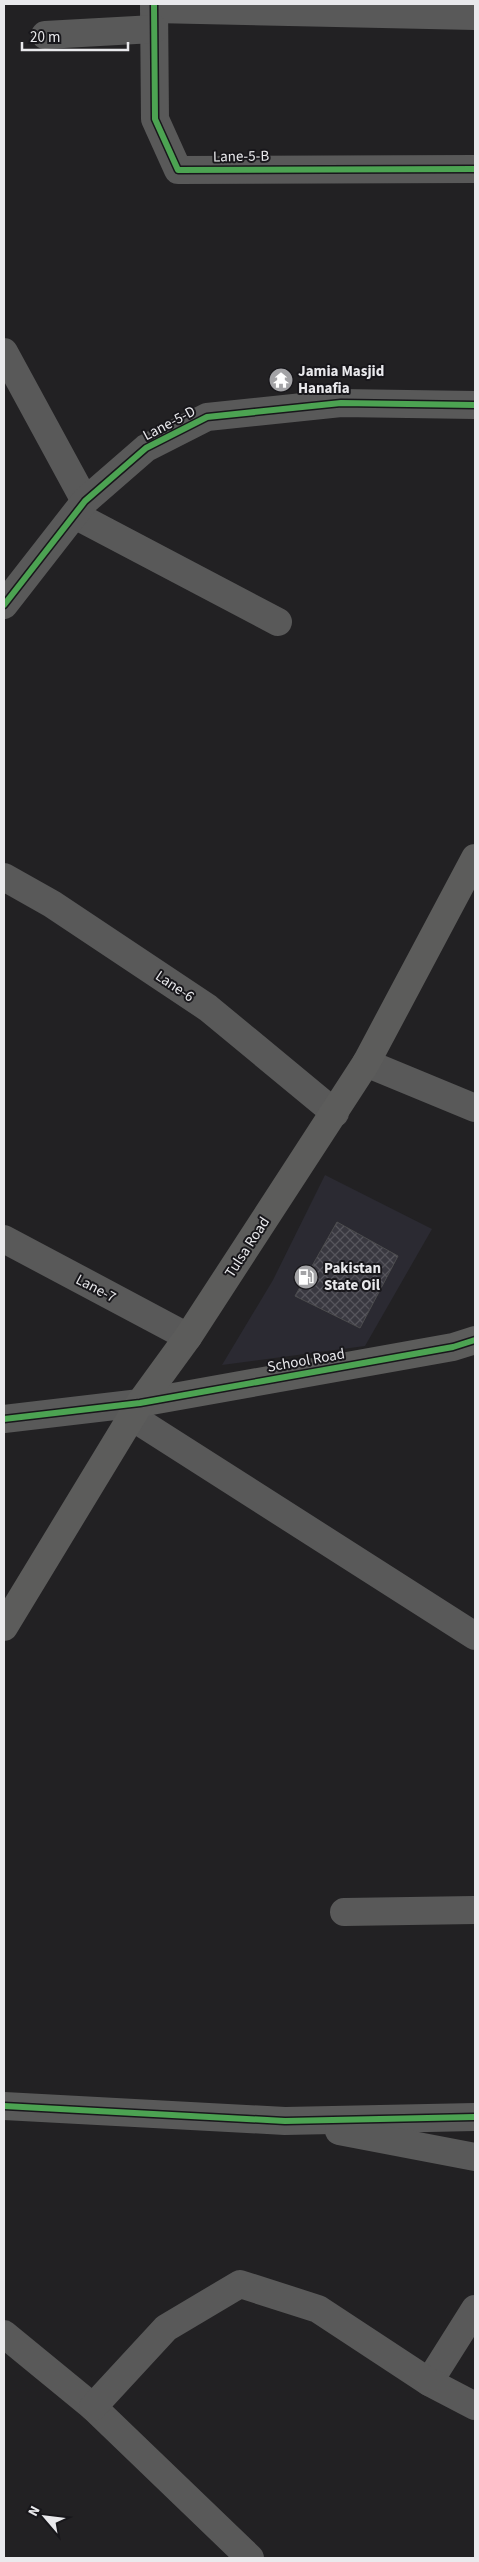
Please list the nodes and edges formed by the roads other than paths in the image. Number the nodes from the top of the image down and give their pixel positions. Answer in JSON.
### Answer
{"nodes":[{"id":1,"x":154,"y":14,"type":"edge"},
{"id":2,"x":475,"y":16,"type":"edge"},
{"id":3,"x":45,"y":35,"type":"dead end"},
{"id":4,"x":475,"y":169,"type":"edge"},
{"id":5,"x":4,"y":352,"type":"edge"},
{"id":6,"x":475,"y":405,"type":"edge"},
{"id":7,"x":80,"y":508,"type":"junction"},
{"id":8,"x":4,"y":606,"type":"edge"},
{"id":9,"x":278,"y":622,"type":"dead end"},
{"id":10,"x":475,"y":858,"type":"edge"},
{"id":11,"x":4,"y":877,"type":"edge"},
{"id":12,"x":366,"y":1063,"type":"junction"},
{"id":13,"x":475,"y":1108,"type":"edge"},
{"id":14,"x":335,"y":1112,"type":"junction"},
{"id":15,"x":4,"y":1239,"type":"edge"},
{"id":16,"x":188,"y":1337,"type":"junction"},
{"id":17,"x":475,"y":1340,"type":"edge"},
{"id":18,"x":136,"y":1410,"type":"junction"},
{"id":19,"x":4,"y":1419,"type":"edge"},
{"id":20,"x":4,"y":1627,"type":"edge"},
{"id":21,"x":475,"y":1636,"type":"edge"},
{"id":22,"x":475,"y":1910,"type":"edge"},
{"id":23,"x":344,"y":1912,"type":"dead end"},
{"id":24,"x":4,"y":2106,"type":"edge"},
{"id":25,"x":475,"y":2118,"type":"edge"},
{"id":26,"x":284,"y":2121,"type":"junction"},
{"id":27,"x":475,"y":2157,"type":"edge"},
{"id":28,"x":475,"y":2309,"type":"edge"},
{"id":29,"x":4,"y":2334,"type":"edge"},
{"id":30,"x":429,"y":2382,"type":"junction"},
{"id":31,"x":475,"y":2406,"type":"edge"},
{"id":32,"x":93,"y":2407,"type":"junction"},
{"id":33,"x":250,"y":2558,"type":"edge"}],
"edges":[{"from":1,"to":2,"type":"street"},
{"from":1,"to":3,"type":"street"},
{"from":1,"to":4,"type":"street","name":"Lane-5-B"},
{"from":5,"to":7,"type":"street"},
{"from":6,"to":7,"type":"street","name":"Lane-5-D"},
{"from":7,"to":8,"type":"street","name":"Lane-5-D"},
{"from":7,"to":9,"type":"street"},
{"from":10,"to":12,"type":"main road","name":"Tulsa Road"},
{"from":11,"to":14,"type":"street","name":"Lane-6"},
{"from":12,"to":13,"type":"street"},
{"from":12,"to":14,"type":"main road","name":"Tulsa Road"},
{"from":14,"to":16,"type":"main road","name":"Tulsa Road"},
{"from":15,"to":16,"type":"street","name":"Lane-7"},
{"from":16,"to":18,"type":"main road","name":"Tulsa Road"},
{"from":17,"to":18,"type":"main road","name":"School Road"},
{"from":18,"to":19,"type":"street"},
{"from":18,"to":20,"type":"main road","name":"Tulsa Road"},
{"from":18,"to":21,"type":"street"},
{"from":22,"to":23,"type":"street"},
{"from":24,"to":26,"type":"street"},
{"from":25,"to":26,"type":"street"},
{"from":26,"to":27,"type":"street"},
{"from":28,"to":30,"type":"street"},
{"from":29,"to":32,"type":"street"},
{"from":30,"to":31,"type":"street"},
{"from":30,"to":32,"type":"street"},
{"from":32,"to":33,"type":"street"}]}
